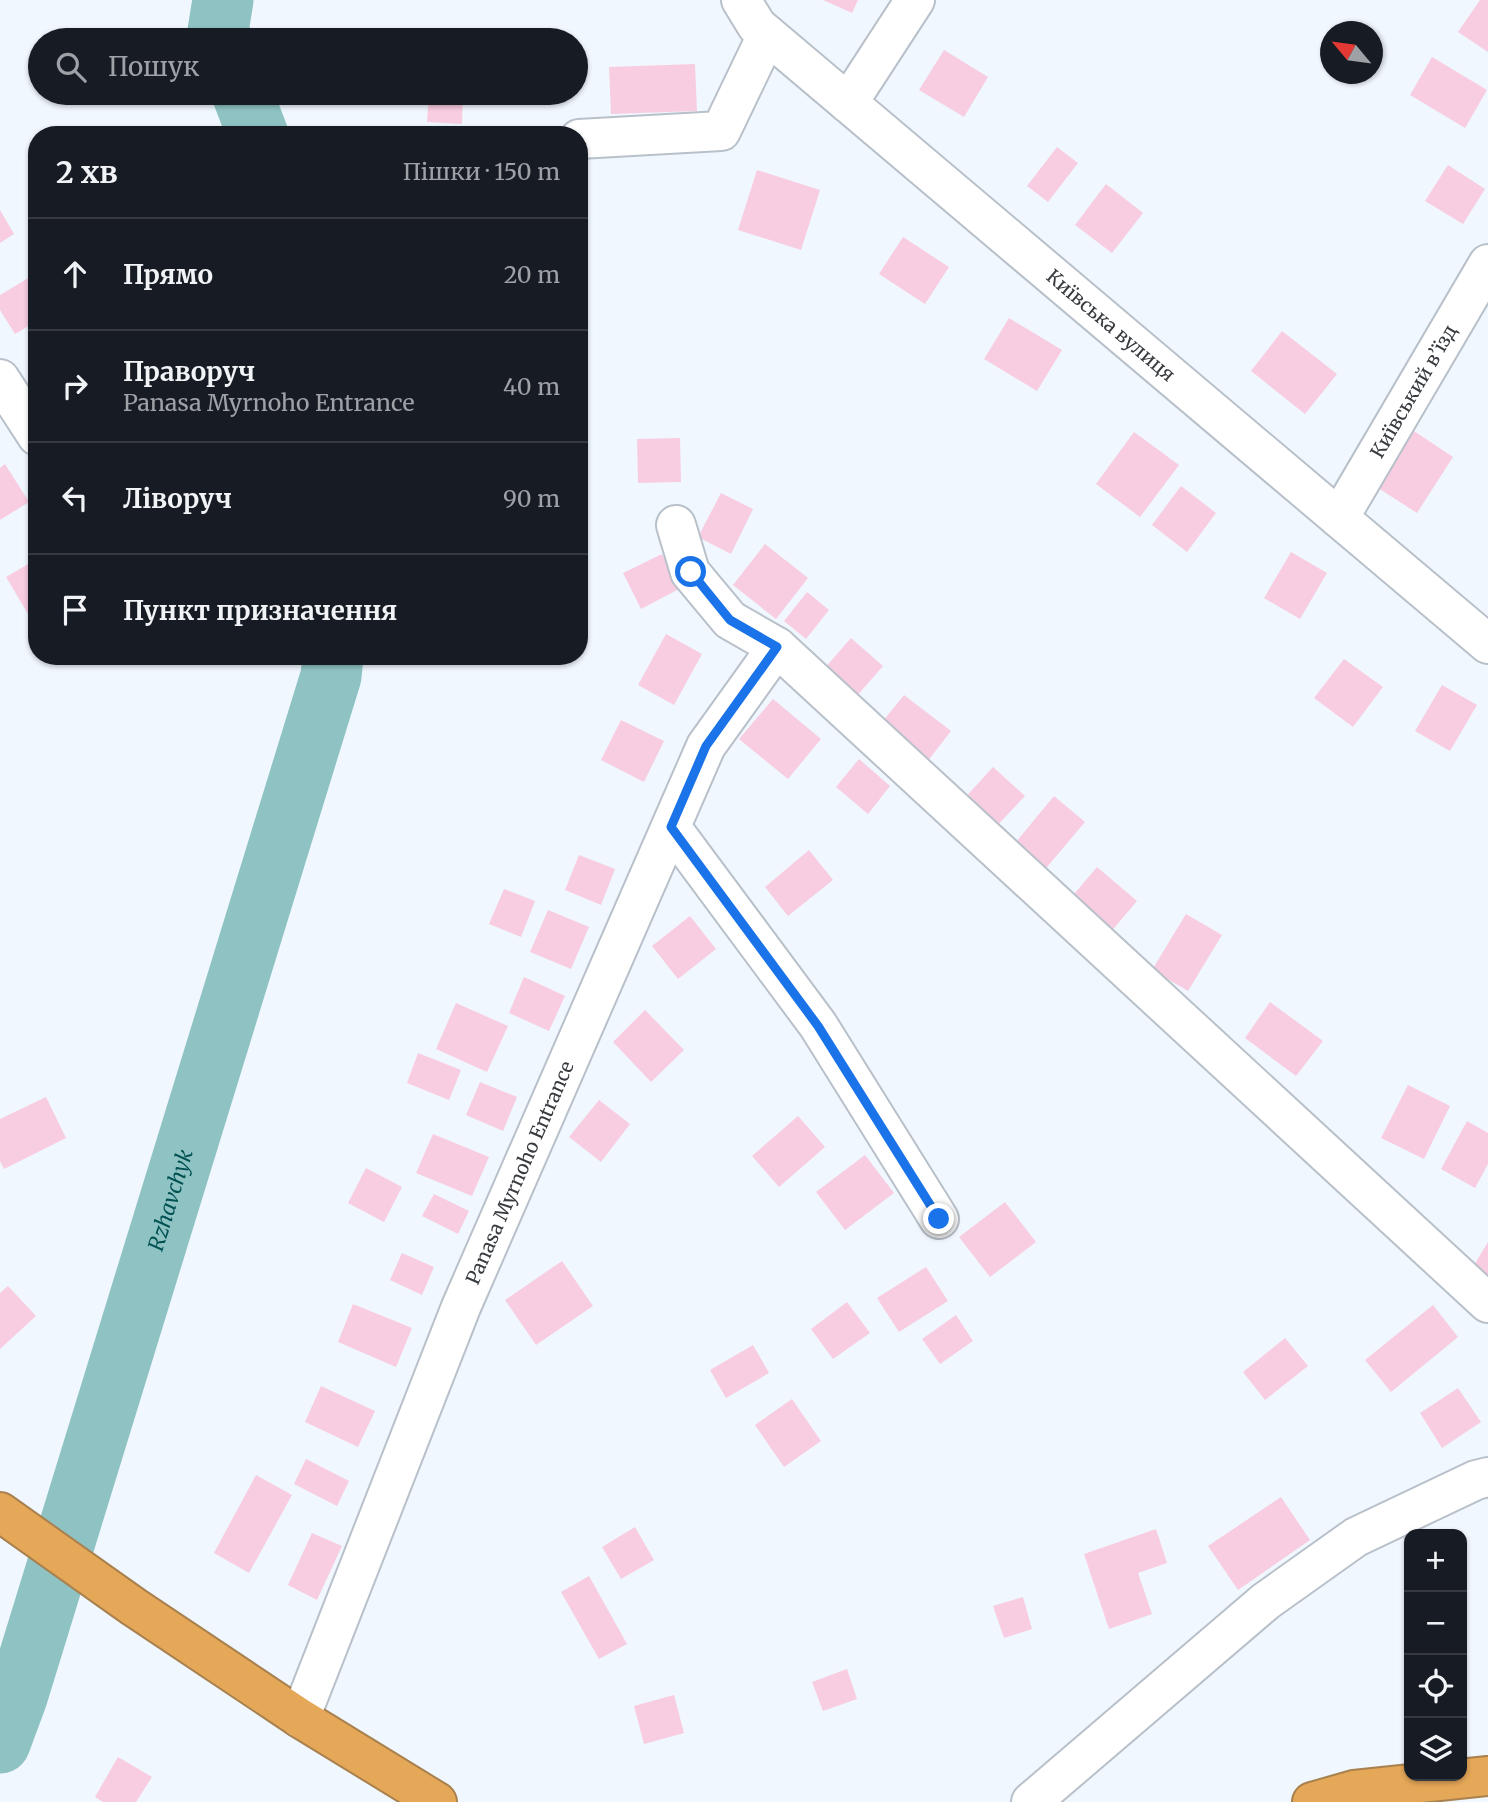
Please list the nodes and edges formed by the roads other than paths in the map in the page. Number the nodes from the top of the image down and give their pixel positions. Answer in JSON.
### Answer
{"nodes":[{"id":1,"x":741,"y":0,"type":"edge"},
{"id":2,"x":915,"y":0,"type":"edge"},
{"id":3,"x":767,"y":35,"type":"junction"},
{"id":4,"x":848,"y":103,"type":"junction"},
{"id":5,"x":588,"y":138,"type":"edge"},
{"id":6,"x":1488,"y":264,"type":"edge"},
{"id":7,"x":0,"y":379,"type":"edge"},
{"id":8,"x":28,"y":422,"type":"edge"},
{"id":9,"x":1339,"y":518,"type":"junction"},
{"id":10,"x":676,"y":525,"type":"dead end"},
{"id":11,"x":1488,"y":644,"type":"edge"},
{"id":12,"x":777,"y":647,"type":"junction"},
{"id":13,"x":671,"y":827,"type":"junction"},
{"id":14,"x":939,"y":1219,"type":"dead end"},
{"id":15,"x":1488,"y":1303,"type":"edge"},
{"id":16,"x":1488,"y":1477,"type":"edge"},
{"id":17,"x":0,"y":1513,"type":"edge"},
{"id":18,"x":300,"y":1718,"type":"junction"},
{"id":19,"x":1488,"y":1776,"type":"edge"},
{"id":20,"x":437,"y":1802,"type":"edge"},
{"id":21,"x":1031,"y":1802,"type":"edge"},
{"id":22,"x":1311,"y":1802,"type":"edge"}],
"edges":[{"from":1,"to":3,"type":"street","name":"Київська вулиця"},
{"from":2,"to":4,"type":"street"},
{"from":3,"to":4,"type":"street","name":"Київська вулиця"},
{"from":3,"to":5,"type":"street"},
{"from":4,"to":9,"type":"street","name":"Київська вулиця"},
{"from":6,"to":9,"type":"street","name":"Київський в’їзд"},
{"from":7,"to":8,"type":"street"},
{"from":9,"to":11,"type":"street","name":"Київська вулиця"},
{"from":10,"to":12,"type":"street"},
{"from":12,"to":13,"type":"street","name":"Panasa Myrnoho Entrance"},
{"from":12,"to":15,"type":"street"},
{"from":13,"to":14,"type":"street"},
{"from":13,"to":18,"type":"street","name":"Panasa Myrnoho Entrance"},
{"from":16,"to":21,"type":"street"},
{"from":17,"to":18,"type":"highway"},
{"from":18,"to":20,"type":"highway"},
{"from":19,"to":22,"type":"highway"}]}
